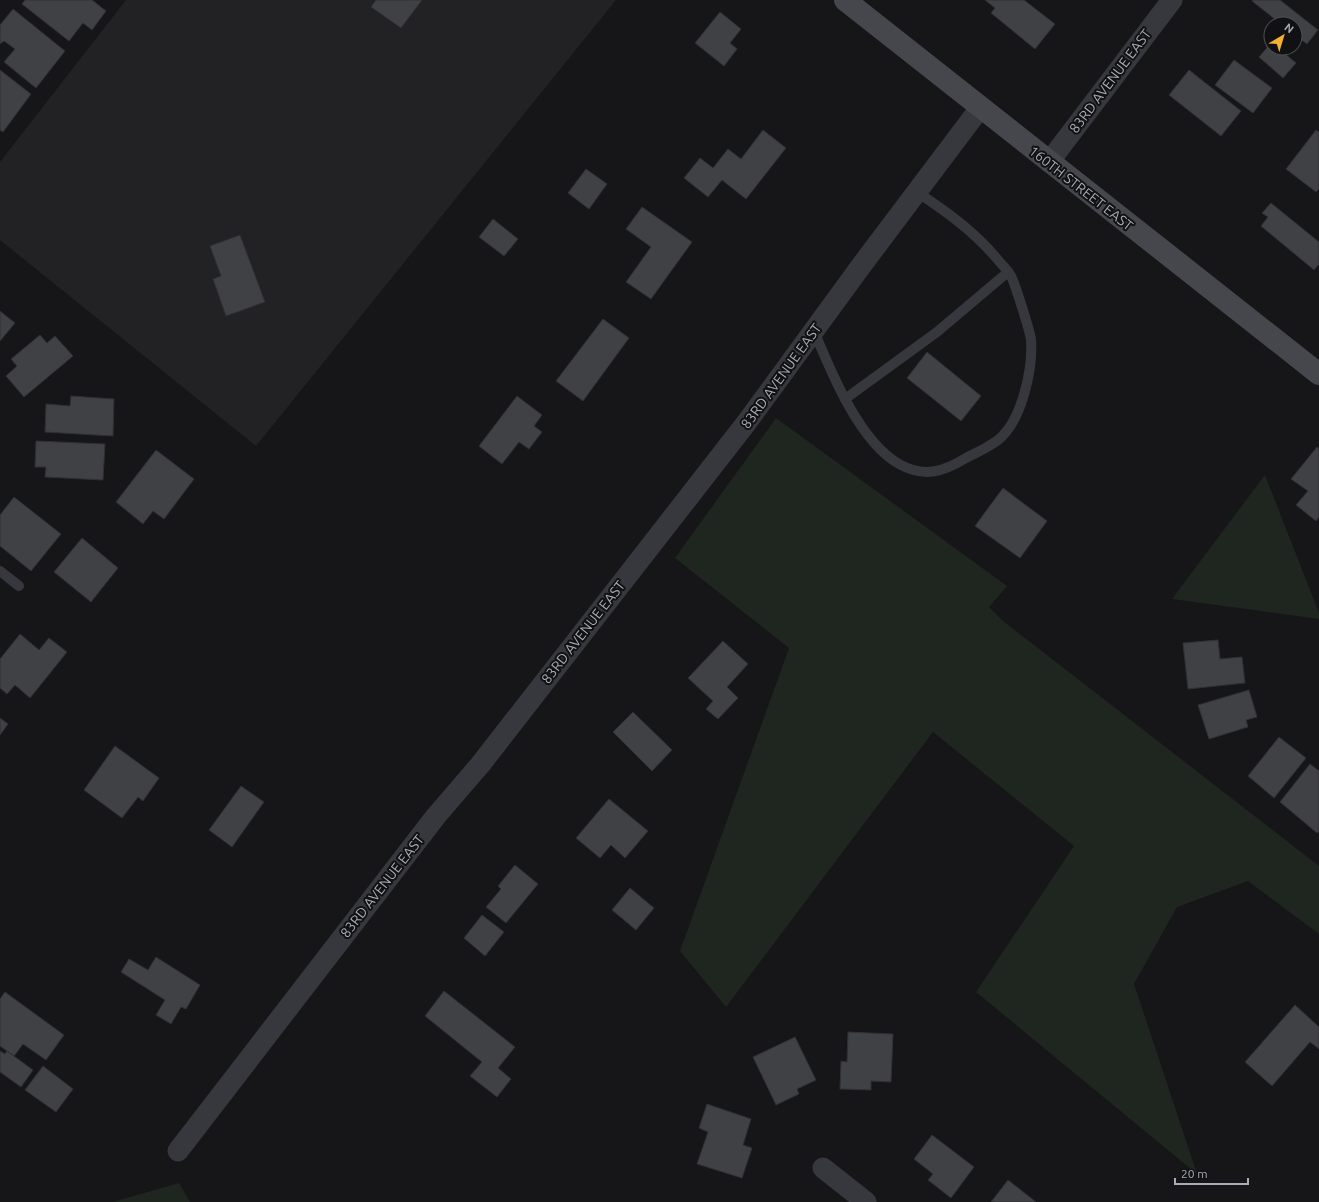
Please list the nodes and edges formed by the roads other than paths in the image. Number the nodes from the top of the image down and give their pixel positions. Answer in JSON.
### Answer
{"nodes":[{"id":1,"x":845,"y":0,"type":"edge"},
{"id":2,"x":1172,"y":0,"type":"edge"},
{"id":3,"x":980,"y":108,"type":"junction"},
{"id":4,"x":1049,"y":162,"type":"junction"},
{"id":5,"x":917,"y":192,"type":"junction"},
{"id":6,"x":1008,"y":272,"type":"junction"},
{"id":7,"x":814,"y":331,"type":"junction"},
{"id":8,"x":1317,"y":370,"type":"edge"},
{"id":9,"x":845,"y":399,"type":"junction"},
{"id":10,"x":0,"y":571,"type":"edge"},
{"id":11,"x":19,"y":586,"type":"dead end"},
{"id":12,"x":178,"y":1151,"type":"dead end"},
{"id":13,"x":823,"y":1168,"type":"dead end"},
{"id":14,"x":866,"y":1202,"type":"edge"}],
"edges":[{"from":1,"to":3,"type":"main road","name":"160TH STREET EAST"},
{"from":2,"to":4,"type":"street","name":"83RD AVENUE EAST"},
{"from":3,"to":4,"type":"main road","name":"160TH STREET EAST"},
{"from":3,"to":5,"type":"street","name":"83RD AVENUE EAST"},
{"from":4,"to":8,"type":"main road","name":"160TH STREET EAST"},
{"from":5,"to":6,"type":"lane"},
{"from":5,"to":7,"type":"street","name":"83RD AVENUE EAST"},
{"from":6,"to":9,"type":"lane"},
{"from":6,"to":9,"type":"lane"},
{"from":7,"to":9,"type":"lane"},
{"from":7,"to":12,"type":"street","name":"83RD AVENUE EAST"},
{"from":10,"to":11,"type":"lane"},
{"from":13,"to":14,"type":"street"}]}
